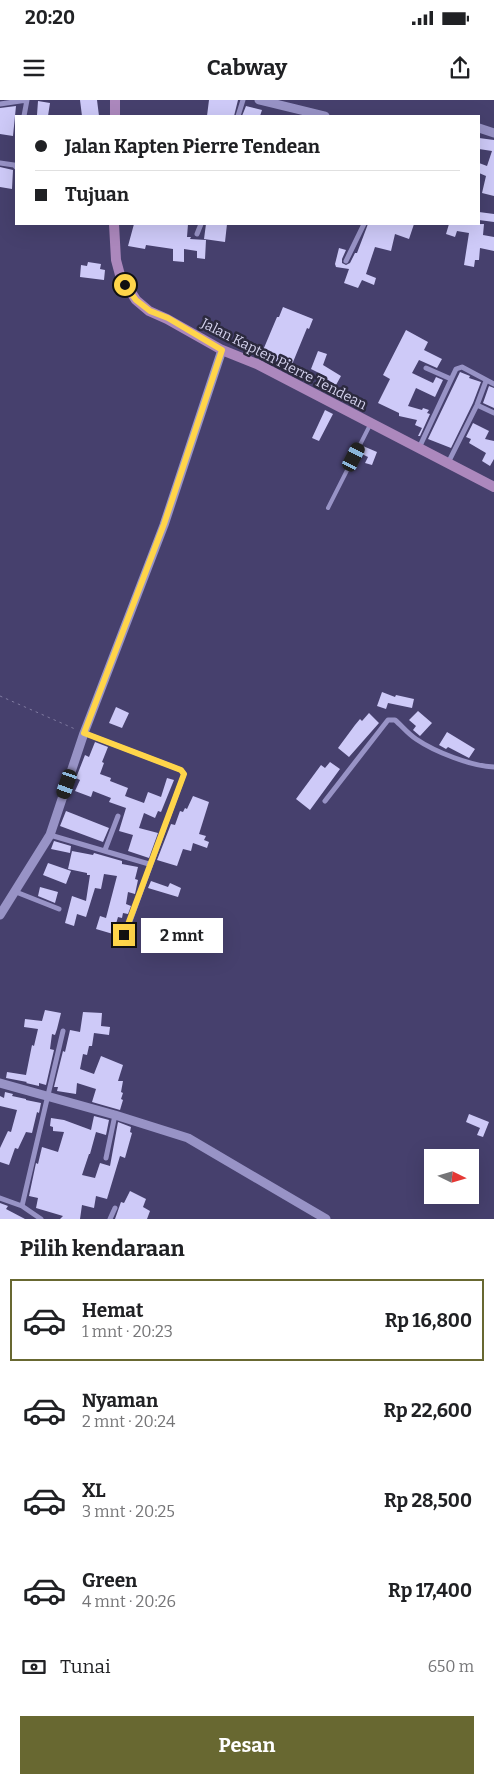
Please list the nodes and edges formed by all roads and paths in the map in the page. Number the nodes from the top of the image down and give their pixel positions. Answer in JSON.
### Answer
{"nodes":[{"id":1,"x":115,"y":100,"type":"edge"},
{"id":2,"x":243,"y":100,"type":"edge"},
{"id":3,"x":260,"y":100,"type":"edge"},
{"id":4,"x":0,"y":104,"type":"edge"},
{"id":5,"x":298,"y":113,"type":"edge"},
{"id":6,"x":24,"y":115,"type":"edge"},
{"id":7,"x":115,"y":115,"type":"edge"},
{"id":8,"x":238,"y":115,"type":"edge"},
{"id":9,"x":316,"y":115,"type":"edge"},
{"id":10,"x":480,"y":128,"type":"edge"},
{"id":11,"x":494,"y":133,"type":"edge"},
{"id":12,"x":0,"y":163,"type":"edge"},
{"id":13,"x":15,"y":167,"type":"edge"},
{"id":14,"x":114,"y":225,"type":"edge"},
{"id":15,"x":201,"y":225,"type":"edge"},
{"id":16,"x":364,"y":225,"type":"edge"},
{"id":17,"x":197,"y":234,"type":"dead end"},
{"id":18,"x":346,"y":261,"type":"dead end"},
{"id":19,"x":222,"y":350,"type":"junction"},
{"id":20,"x":426,"y":368,"type":"dead end"},
{"id":21,"x":451,"y":380,"type":"junction"},
{"id":22,"x":486,"y":381,"type":"junction"},
{"id":23,"x":494,"y":384,"type":"edge"},
{"id":24,"x":477,"y":405,"type":"junction"},
{"id":25,"x":494,"y":413,"type":"edge"},
{"id":26,"x":371,"y":423,"type":"junction"},
{"id":27,"x":419,"y":448,"type":"junction"},
{"id":28,"x":448,"y":464,"type":"junction"},
{"id":29,"x":494,"y":488,"type":"edge"},
{"id":30,"x":328,"y":508,"type":"dead end"},
{"id":31,"x":0,"y":696,"type":"edge"},
{"id":32,"x":84,"y":733,"type":"junction"},
{"id":33,"x":494,"y":767,"type":"edge"},
{"id":34,"x":325,"y":801,"type":"dead end"},
{"id":35,"x":118,"y":816,"type":"dead end"},
{"id":36,"x":50,"y":835,"type":"junction"},
{"id":37,"x":105,"y":850,"type":"junction"},
{"id":38,"x":149,"y":864,"type":"junction"},
{"id":39,"x":16,"y":892,"type":"junction"},
{"id":40,"x":59,"y":909,"type":"dead end"},
{"id":41,"x":0,"y":916,"type":"edge"},
{"id":42,"x":124,"y":935,"type":"dead end"},
{"id":43,"x":63,"y":1031,"type":"dead end"},
{"id":44,"x":0,"y":1083,"type":"edge"},
{"id":45,"x":48,"y":1096,"type":"junction"},
{"id":46,"x":115,"y":1115,"type":"junction"},
{"id":47,"x":106,"y":1158,"type":"dead end"},
{"id":48,"x":0,"y":1198,"type":"edge"},
{"id":49,"x":22,"y":1206,"type":"junction"},
{"id":50,"x":115,"y":1208,"type":"dead end"},
{"id":51,"x":40,"y":1219,"type":"edge"},
{"id":52,"x":110,"y":1219,"type":"edge"},
{"id":53,"x":326,"y":1219,"type":"edge"}],
"edges":[{"from":1,"to":7,"type":"main road"},
{"from":2,"to":8,"type":"street"},
{"from":3,"to":5,"type":"street"},
{"from":4,"to":6,"type":"street"},
{"from":5,"to":9,"type":"street"},
{"from":10,"to":11,"type":"street"},
{"from":12,"to":13,"type":"street"},
{"from":14,"to":19,"type":"main road","name":"Jalan Kapten Pierre Tendean"},
{"from":15,"to":17,"type":"street"},
{"from":16,"to":18,"type":"street"},
{"from":19,"to":26,"type":"main road","name":"Jalan Kapten Pierre Tendean"},
{"from":19,"to":32,"type":"street"},
{"from":20,"to":21,"type":"street"},
{"from":21,"to":22,"type":"street"},
{"from":21,"to":27,"type":"street"},
{"from":22,"to":23,"type":"street"},
{"from":22,"to":24,"type":"street"},
{"from":24,"to":25,"type":"street"},
{"from":24,"to":28,"type":"street"},
{"from":26,"to":27,"type":"main road","name":"Jalan Kapten Pierre Tendean"},
{"from":26,"to":30,"type":"lane"},
{"from":27,"to":28,"type":"main road","name":"Jalan Kapten Pierre Tendean"},
{"from":28,"to":29,"type":"main road","name":"Jalan Kapten Pierre Tendean"},
{"from":31,"to":32,"type":"path"},
{"from":32,"to":36,"type":"street"},
{"from":32,"to":38,"type":"street"},
{"from":33,"to":34,"type":"street"},
{"from":35,"to":37,"type":"street"},
{"from":36,"to":37,"type":"street"},
{"from":36,"to":39,"type":"street"},
{"from":37,"to":38,"type":"street"},
{"from":38,"to":42,"type":"street"},
{"from":39,"to":40,"type":"street"},
{"from":39,"to":41,"type":"street"},
{"from":43,"to":45,"type":"street"},
{"from":44,"to":45,"type":"street"},
{"from":45,"to":46,"type":"street"},
{"from":45,"to":49,"type":"street"},
{"from":46,"to":47,"type":"street"},
{"from":46,"to":53,"type":"street"},
{"from":48,"to":49,"type":"street"},
{"from":49,"to":51,"type":"street"},
{"from":50,"to":52,"type":"street"}]}
